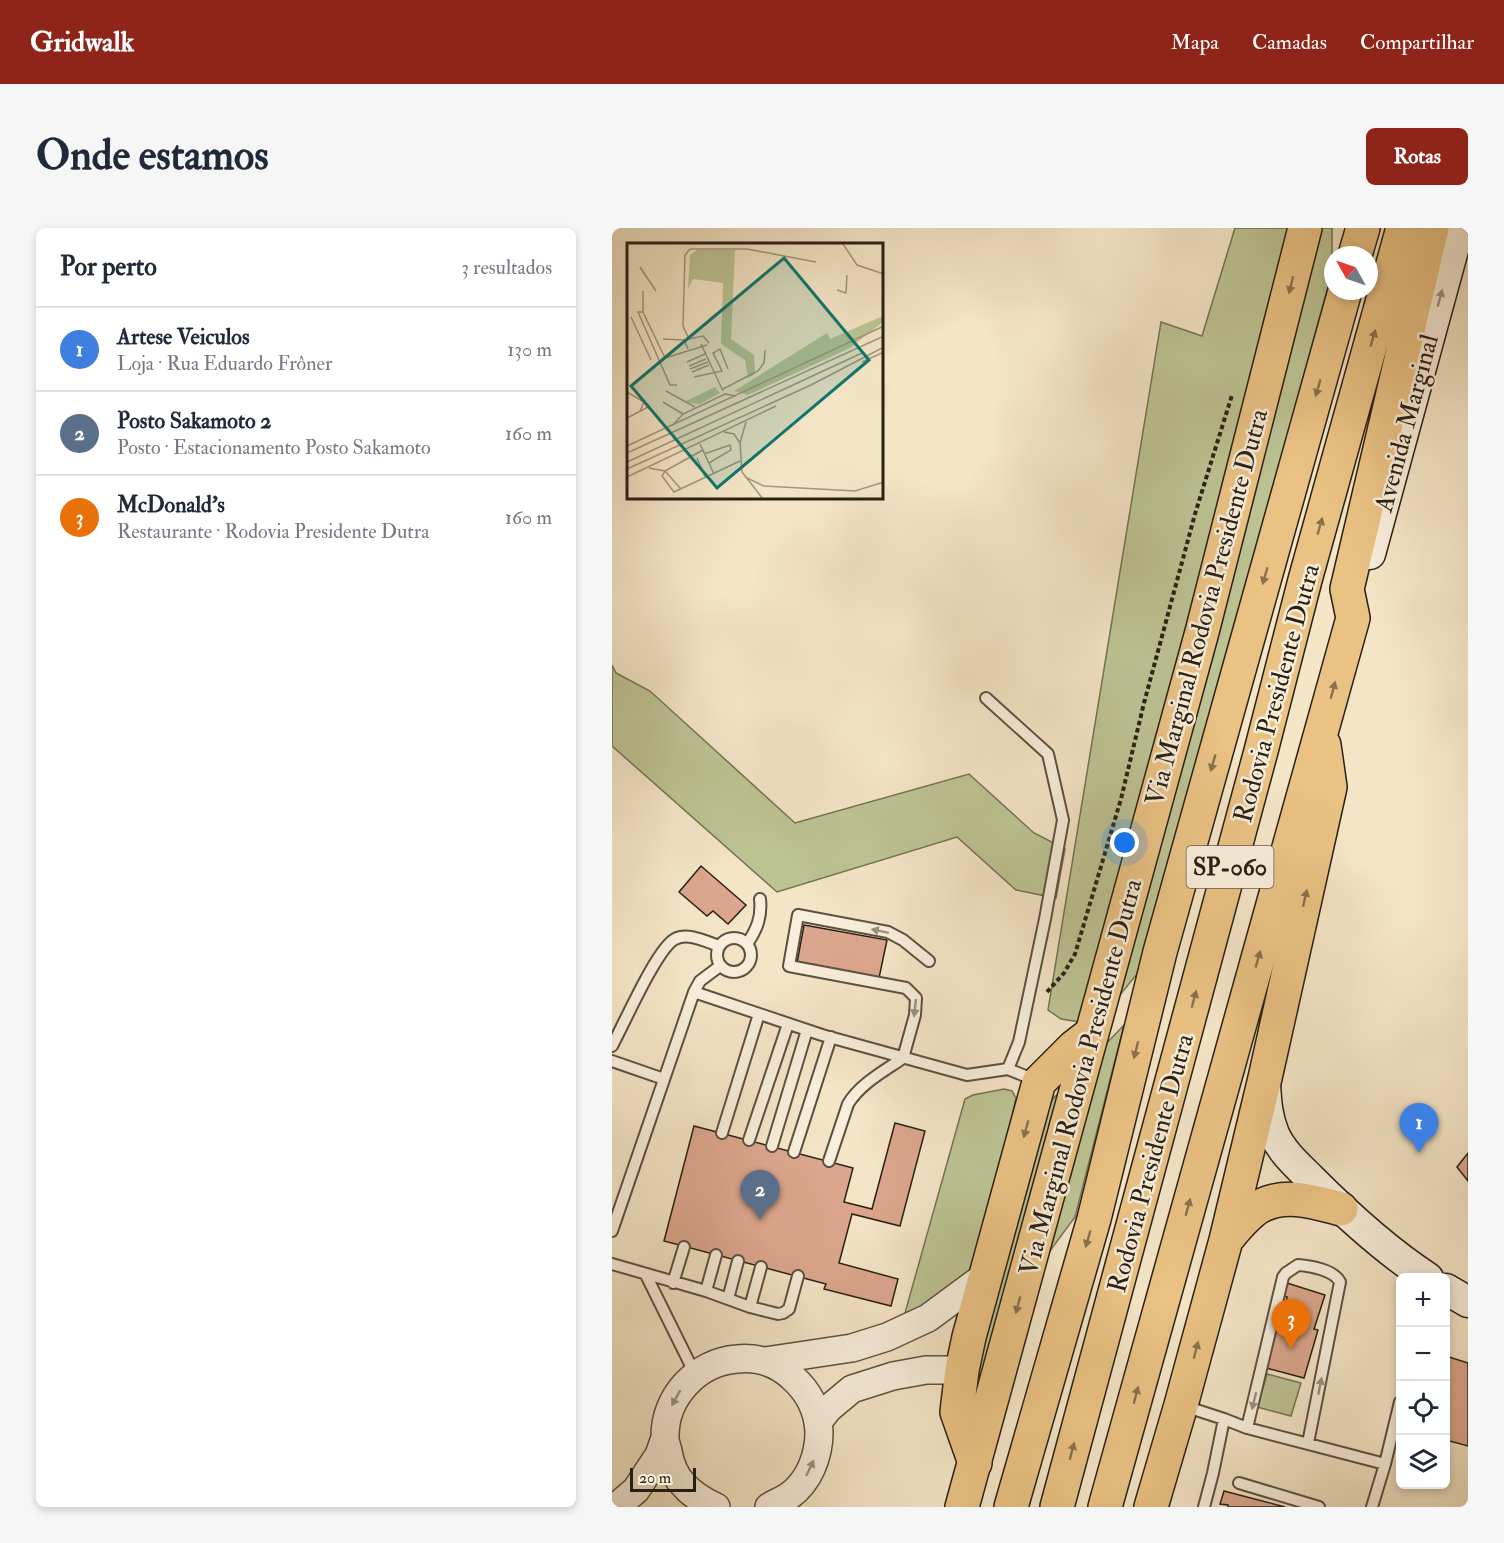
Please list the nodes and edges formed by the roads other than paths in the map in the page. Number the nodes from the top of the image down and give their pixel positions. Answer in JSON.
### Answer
{"nodes":[{"id":1,"x":1305,"y":228,"type":"edge"},
{"id":2,"x":1363,"y":228,"type":"edge"},
{"id":3,"x":1403,"y":228,"type":"edge"},
{"id":4,"x":1432,"y":228,"type":"edge"},
{"id":5,"x":1459,"y":228,"type":"edge"},
{"id":6,"x":1358,"y":246,"type":"edge"},
{"id":7,"x":1342,"y":300,"type":"edge"},
{"id":8,"x":1353,"y":618,"type":"junction"},
{"id":9,"x":986,"y":698,"type":"dead end"},
{"id":10,"x":1322,"y":731,"type":"junction"},
{"id":11,"x":760,"y":898,"type":"dead end"},
{"id":12,"x":747,"y":944,"type":"junction"},
{"id":13,"x":719,"y":946,"type":"junction"},
{"id":14,"x":928,"y":961,"type":"dead end"},
{"id":15,"x":720,"y":966,"type":"junction"},
{"id":16,"x":694,"y":992,"type":"junction"},
{"id":17,"x":759,"y":1014,"type":"junction"},
{"id":18,"x":788,"y":1024,"type":"junction"},
{"id":19,"x":616,"y":1030,"type":"edge"},
{"id":20,"x":807,"y":1030,"type":"junction"},
{"id":21,"x":1092,"y":1033,"type":"junction"},
{"id":22,"x":831,"y":1037,"type":"junction"},
{"id":23,"x":612,"y":1046,"type":"edge"},
{"id":24,"x":903,"y":1058,"type":"junction"},
{"id":25,"x":612,"y":1061,"type":"edge"},
{"id":26,"x":1008,"y":1069,"type":"junction"},
{"id":27,"x":1265,"y":1078,"type":"junction"},
{"id":28,"x":664,"y":1079,"type":"junction"},
{"id":29,"x":1038,"y":1082,"type":"junction"},
{"id":30,"x":722,"y":1133,"type":"dead end"},
{"id":31,"x":749,"y":1140,"type":"dead end"},
{"id":32,"x":772,"y":1146,"type":"dead end"},
{"id":33,"x":794,"y":1152,"type":"dead end"},
{"id":34,"x":829,"y":1161,"type":"dead end"},
{"id":35,"x":1341,"y":1209,"type":"junction"},
{"id":36,"x":612,"y":1228,"type":"edge"},
{"id":37,"x":1226,"y":1240,"type":"junction"},
{"id":38,"x":684,"y":1246,"type":"dead end"},
{"id":39,"x":716,"y":1255,"type":"dead end"},
{"id":40,"x":738,"y":1261,"type":"dead end"},
{"id":41,"x":612,"y":1264,"type":"edge"},
{"id":42,"x":761,"y":1266,"type":"dead end"},
{"id":43,"x":1420,"y":1273,"type":"edge"},
{"id":44,"x":646,"y":1275,"type":"junction"},
{"id":45,"x":798,"y":1276,"type":"dead end"},
{"id":46,"x":986,"y":1276,"type":"junction"},
{"id":47,"x":674,"y":1283,"type":"junction"},
{"id":48,"x":706,"y":1291,"type":"junction"},
{"id":49,"x":1450,"y":1291,"type":"edge"},
{"id":50,"x":728,"y":1299,"type":"junction"},
{"id":51,"x":1468,"y":1302,"type":"edge"},
{"id":52,"x":750,"y":1307,"type":"junction"},
{"id":53,"x":765,"y":1361,"type":"junction"},
{"id":54,"x":962,"y":1370,"type":"junction"},
{"id":55,"x":695,"y":1374,"type":"junction"},
{"id":56,"x":1181,"y":1405,"type":"junction"},
{"id":57,"x":1224,"y":1419,"type":"junction"},
{"id":58,"x":1396,"y":1421,"type":"edge"},
{"id":59,"x":818,"y":1422,"type":"junction"},
{"id":60,"x":1247,"y":1428,"type":"junction"},
{"id":61,"x":665,"y":1438,"type":"junction"},
{"id":62,"x":1308,"y":1443,"type":"junction"},
{"id":63,"x":975,"y":1463,"type":"junction"},
{"id":64,"x":1385,"y":1464,"type":"junction"},
{"id":65,"x":1239,"y":1483,"type":"dead end"},
{"id":66,"x":782,"y":1503,"type":"edge"},
{"id":67,"x":616,"y":1507,"type":"edge"},
{"id":68,"x":716,"y":1507,"type":"edge"},
{"id":69,"x":962,"y":1507,"type":"edge"},
{"id":70,"x":1011,"y":1507,"type":"edge"},
{"id":71,"x":1057,"y":1507,"type":"edge"},
{"id":72,"x":1105,"y":1507,"type":"edge"},
{"id":73,"x":1151,"y":1507,"type":"edge"},
{"id":74,"x":1204,"y":1507,"type":"edge"},
{"id":75,"x":1319,"y":1507,"type":"edge"},
{"id":76,"x":1372,"y":1507,"type":"edge"}],
"edges":[{"from":1,"to":21,"type":"highway","name":"Via Marginal Rodovia Presidente Dutra","one_way":true},
{"from":2,"to":6,"type":"highway"},
{"from":71,"to":3,"type":"highway","name":"Rodovia Presidente Dutra","number":"SP-060","one_way":true},
{"from":4,"to":8,"type":"highway"},
{"from":8,"to":5,"type":"main road","name":"Avenida Marginal","one_way":true},
{"from":7,"to":70,"type":"highway","name":"Rodovia Presidente Dutra","number":"SP-060","one_way":true},
{"from":10,"to":8,"type":"highway","name":"Rodovia Presidente Dutra","number":"SP-060","one_way":true},
{"from":9,"to":26,"type":"lane"},
{"from":27,"to":10,"type":"highway","one_way":true},
{"from":72,"to":10,"type":"highway","name":"Rodovia Presidente Dutra","number":"SP-060","one_way":true},
{"from":11,"to":12,"type":"lane"},
{"from":12,"to":13,"type":"lane"},
{"from":12,"to":15,"type":"lane"},
{"from":13,"to":15,"type":"lane"},
{"from":13,"to":19,"type":"lane"},
{"from":14,"to":24,"type":"lane","one_way":true},
{"from":15,"to":16,"type":"lane"},
{"from":16,"to":17,"type":"lane"},
{"from":16,"to":28,"type":"lane"},
{"from":17,"to":18,"type":"lane"},
{"from":17,"to":30,"type":"lane"},
{"from":18,"to":20,"type":"lane"},
{"from":18,"to":31,"type":"lane"},
{"from":19,"to":23,"type":"lane"},
{"from":20,"to":22,"type":"lane"},
{"from":20,"to":32,"type":"lane"},
{"from":21,"to":29,"type":"highway"},
{"from":21,"to":63,"type":"highway","name":"Via Marginal Rodovia Presidente Dutra","one_way":true},
{"from":22,"to":24,"type":"lane"},
{"from":22,"to":33,"type":"lane"},
{"from":24,"to":26,"type":"lane"},
{"from":24,"to":34,"type":"lane"},
{"from":25,"to":28,"type":"lane"},
{"from":26,"to":29,"type":"lane"},
{"from":27,"to":35,"type":"main road"},
{"from":27,"to":37,"type":"highway"},
{"from":28,"to":36,"type":"lane"},
{"from":29,"to":46,"type":"highway","one_way":true},
{"from":35,"to":37,"type":"highway"},
{"from":35,"to":43,"type":"main road"},
{"from":56,"to":37,"type":"highway","one_way":true},
{"from":38,"to":47,"type":"lane"},
{"from":39,"to":48,"type":"lane"},
{"from":40,"to":50,"type":"lane"},
{"from":41,"to":44,"type":"lane"},
{"from":42,"to":52,"type":"lane"},
{"from":44,"to":47,"type":"lane"},
{"from":44,"to":55,"type":"lane"},
{"from":45,"to":52,"type":"lane"},
{"from":46,"to":53,"type":"street"},
{"from":46,"to":54,"type":"highway"},
{"from":47,"to":48,"type":"lane"},
{"from":48,"to":50,"type":"lane"},
{"from":49,"to":51,"type":"main road"},
{"from":50,"to":52,"type":"lane"},
{"from":53,"to":55,"type":"street"},
{"from":53,"to":59,"type":"street"},
{"from":54,"to":59,"type":"street"},
{"from":54,"to":63,"type":"highway"},
{"from":55,"to":61,"type":"street","one_way":true},
{"from":56,"to":57,"type":"lane"},
{"from":56,"to":73,"type":"highway"},
{"from":57,"to":60,"type":"lane"},
{"from":57,"to":74,"type":"lane"},
{"from":58,"to":64,"type":"lane"},
{"from":66,"to":59,"type":"street","one_way":true},
{"from":60,"to":62,"type":"lane"},
{"from":62,"to":60,"type":"lane","one_way":true},
{"from":61,"to":67,"type":"street"},
{"from":61,"to":68,"type":"street"},
{"from":62,"to":64,"type":"lane"},
{"from":63,"to":69,"type":"highway","name":"Via Marginal Rodovia Presidente Dutra"},
{"from":64,"to":76,"type":"lane"},
{"from":65,"to":75,"type":"lane"}]}
